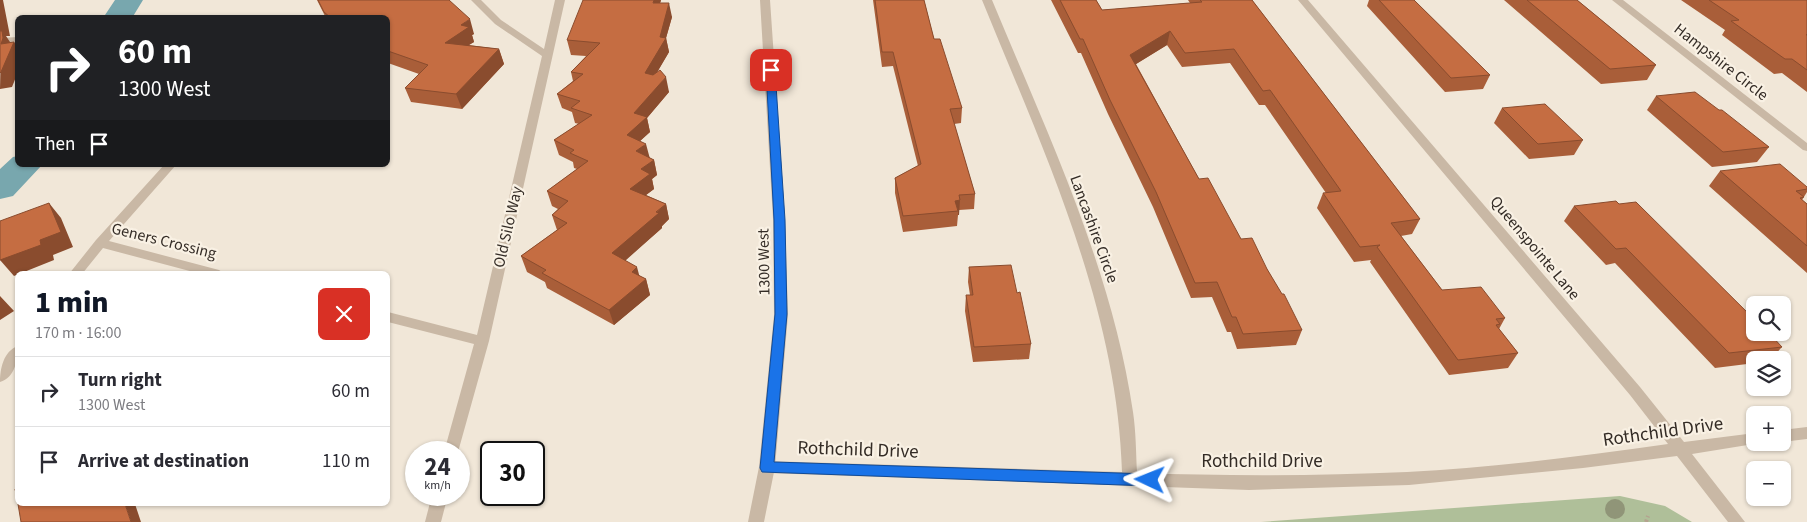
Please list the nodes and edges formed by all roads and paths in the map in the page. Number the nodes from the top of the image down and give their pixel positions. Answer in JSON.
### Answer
{"nodes":[{"id":1,"x":476,"y":0,"type":"edge"},
{"id":2,"x":560,"y":0,"type":"edge"},
{"id":3,"x":765,"y":0,"type":"edge"},
{"id":4,"x":987,"y":0,"type":"edge"},
{"id":5,"x":1303,"y":0,"type":"edge"},
{"id":6,"x":1617,"y":0,"type":"edge"},
{"id":7,"x":15,"y":40,"type":"edge"},
{"id":8,"x":0,"y":41,"type":"edge"},
{"id":9,"x":548,"y":56,"type":"junction"},
{"id":10,"x":1807,"y":148,"type":"edge"},
{"id":11,"x":168,"y":167,"type":"edge"},
{"id":12,"x":100,"y":243,"type":"junction"},
{"id":13,"x":77,"y":271,"type":"edge"},
{"id":14,"x":207,"y":271,"type":"edge"},
{"id":15,"x":390,"y":317,"type":"edge"},
{"id":16,"x":482,"y":340,"type":"junction"},
{"id":17,"x":15,"y":355,"type":"edge"},
{"id":18,"x":0,"y":377,"type":"edge"},
{"id":19,"x":1807,"y":433,"type":"edge"},
{"id":20,"x":1791,"y":435,"type":"edge"},
{"id":21,"x":1746,"y":440,"type":"edge"},
{"id":22,"x":455,"y":441,"type":"edge"},
{"id":23,"x":1680,"y":449,"type":"junction"},
{"id":24,"x":767,"y":468,"type":"junction"},
{"id":25,"x":1130,"y":479,"type":"junction"},
{"id":26,"x":437,"y":506,"type":"edge"},
{"id":27,"x":1648,"y":516,"type":"dead end"},
{"id":28,"x":433,"y":522,"type":"edge"},
{"id":29,"x":756,"y":522,"type":"edge"},
{"id":30,"x":1646,"y":522,"type":"edge"},
{"id":31,"x":1737,"y":522,"type":"edge"}],
"edges":[{"from":1,"to":9,"type":"street"},
{"from":2,"to":9,"type":"street","name":"Old Silo Way"},
{"from":3,"to":24,"type":"street","name":"1300 West"},
{"from":4,"to":25,"type":"street","name":"Lancashire Circle"},
{"from":5,"to":23,"type":"street","name":"Queenspointe Lane"},
{"from":6,"to":10,"type":"street","name":"Hampshire Circle"},
{"from":7,"to":8,"type":"street"},
{"from":9,"to":16,"type":"street","name":"Old Silo Way"},
{"from":11,"to":12,"type":"street"},
{"from":12,"to":13,"type":"street"},
{"from":12,"to":14,"type":"street","name":"Geners Crossing"},
{"from":15,"to":16,"type":"street"},
{"from":16,"to":22,"type":"street","name":"Old Silo Way"},
{"from":17,"to":18,"type":"street"},
{"from":19,"to":20,"type":"street"},
{"from":21,"to":23,"type":"street","name":"Rothchild Drive"},
{"from":23,"to":25,"type":"street","name":"Rothchild Drive"},
{"from":23,"to":31,"type":"street","name":"Queenspointe Lane"},
{"from":24,"to":25,"type":"street","name":"Rothchild Drive"},
{"from":24,"to":29,"type":"street","name":"1300 West"},
{"from":26,"to":28,"type":"street"},
{"from":27,"to":30,"type":"path"}]}
